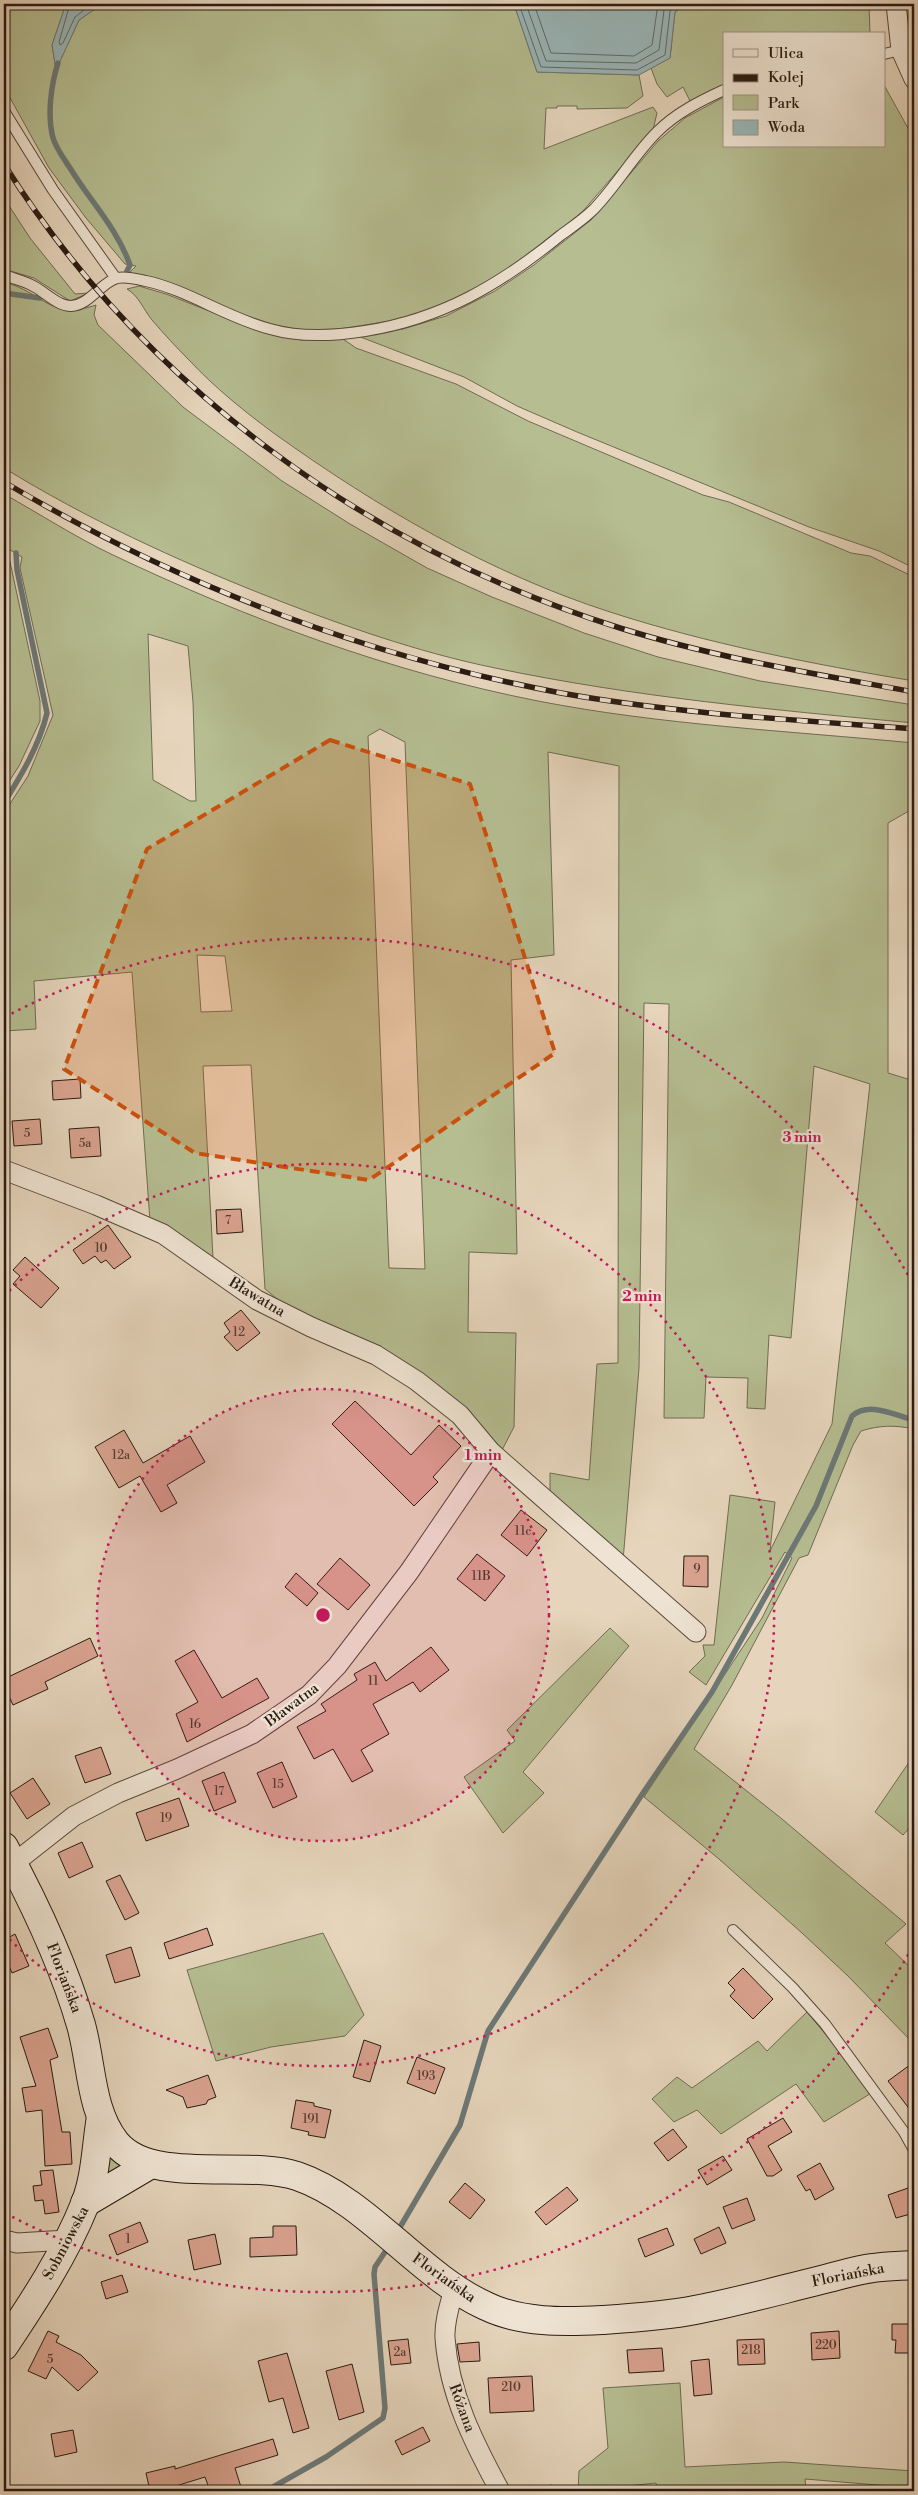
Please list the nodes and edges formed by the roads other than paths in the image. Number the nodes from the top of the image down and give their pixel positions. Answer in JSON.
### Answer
{"nodes":[{"id":1,"x":896,"y":4,"type":"edge"},
{"id":2,"x":893,"y":52,"type":"edge"},
{"id":3,"x":914,"y":79,"type":"edge"},
{"id":4,"x":723,"y":90,"type":"edge"},
{"id":5,"x":4,"y":111,"type":"edge"},
{"id":6,"x":4,"y":275,"type":"edge"},
{"id":7,"x":115,"y":277,"type":"dead end"},
{"id":8,"x":4,"y":1170,"type":"edge"},
{"id":9,"x":491,"y":1452,"type":"junction"},
{"id":10,"x":696,"y":1632,"type":"dead end"},
{"id":11,"x":8,"y":1856,"type":"edge"},
{"id":12,"x":733,"y":1930,"type":"dead end"},
{"id":13,"x":101,"y":2117,"type":"junction"},
{"id":14,"x":914,"y":2150,"type":"edge"},
{"id":15,"x":151,"y":2164,"type":"junction"},
{"id":16,"x":86,"y":2203,"type":"junction"},
{"id":17,"x":4,"y":2240,"type":"edge"},
{"id":18,"x":67,"y":2240,"type":"junction"},
{"id":19,"x":914,"y":2265,"type":"edge"},
{"id":20,"x":454,"y":2289,"type":"junction"},
{"id":21,"x":4,"y":2346,"type":"edge"},
{"id":22,"x":500,"y":2491,"type":"edge"}],
"edges":[{"from":1,"to":2,"type":"street"},
{"from":2,"to":3,"type":"street"},
{"from":4,"to":6,"type":"lane"},
{"from":5,"to":7,"type":"lane"},
{"from":8,"to":9,"type":"street","name":"Bławatna"},
{"from":9,"to":10,"type":"street","name":"Bławatna"},
{"from":9,"to":11,"type":"street","name":"Bławatna"},
{"from":11,"to":13,"type":"street","name":"Floriańska"},
{"from":12,"to":14,"type":"lane"},
{"from":13,"to":15,"type":"street","name":"Floriańska"},
{"from":13,"to":16,"type":"street","name":"Floriańska"},
{"from":15,"to":16,"type":"street","name":"Sobniowska"},
{"from":15,"to":20,"type":"street","name":"Floriańska"},
{"from":16,"to":18,"type":"street","name":"Sobniowska"},
{"from":17,"to":18,"type":"street"},
{"from":18,"to":21,"type":"street","name":"Sobniowska"},
{"from":19,"to":20,"type":"street","name":"Floriańska"},
{"from":20,"to":22,"type":"street","name":"Różana"}]}
